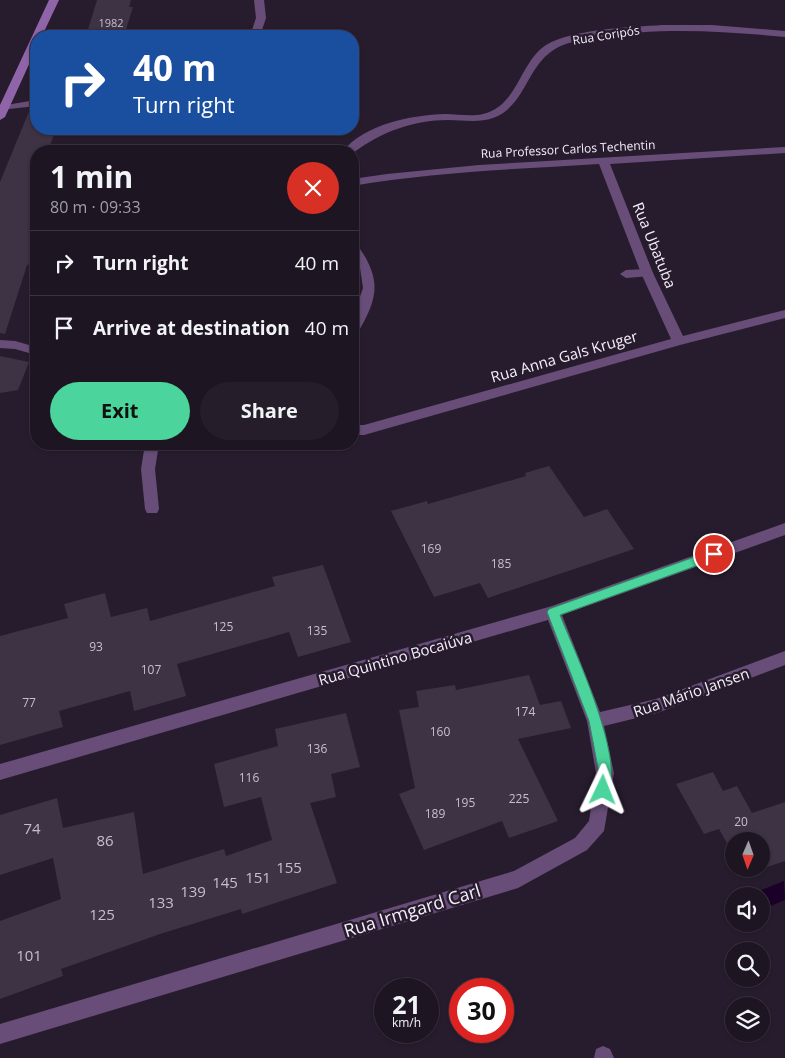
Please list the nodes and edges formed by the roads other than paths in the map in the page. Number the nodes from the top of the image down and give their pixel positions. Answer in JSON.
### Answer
{"nodes":[{"id":1,"x":54,"y":0,"type":"edge"},
{"id":2,"x":260,"y":0,"type":"edge"},
{"id":3,"x":41,"y":30,"type":"edge"},
{"id":4,"x":257,"y":30,"type":"edge"},
{"id":5,"x":785,"y":34,"type":"edge"},
{"id":6,"x":30,"y":53,"type":"edge"},
{"id":7,"x":30,"y":105,"type":"edge"},
{"id":8,"x":2,"y":112,"type":"edge"},
{"id":9,"x":359,"y":145,"type":"edge"},
{"id":10,"x":784,"y":151,"type":"edge"},
{"id":11,"x":604,"y":160,"type":"junction"},
{"id":12,"x":359,"y":182,"type":"edge"},
{"id":13,"x":359,"y":256,"type":"edge"},
{"id":14,"x":648,"y":273,"type":"junction"},
{"id":15,"x":626,"y":274,"type":"dead end"},
{"id":16,"x":785,"y":314,"type":"edge"},
{"id":17,"x":359,"y":316,"type":"edge"},
{"id":18,"x":679,"y":341,"type":"junction"},
{"id":19,"x":0,"y":344,"type":"edge"},
{"id":20,"x":30,"y":349,"type":"edge"},
{"id":21,"x":359,"y":430,"type":"edge"},
{"id":22,"x":151,"y":450,"type":"edge"},
{"id":23,"x":152,"y":508,"type":"dead end"},
{"id":24,"x":785,"y":529,"type":"edge"},
{"id":25,"x":553,"y":612,"type":"junction"},
{"id":26,"x":785,"y":658,"type":"edge"},
{"id":27,"x":595,"y":721,"type":"junction"},
{"id":28,"x":0,"y":772,"type":"edge"},
{"id":29,"x":0,"y":1034,"type":"edge"}],
"edges":[{"from":1,"to":3,"type":"main road"},
{"from":2,"to":4,"type":"street"},
{"from":5,"to":9,"type":"street","name":"Rua Coripós"},
{"from":6,"to":8,"type":"main road"},
{"from":7,"to":8,"type":"street"},
{"from":10,"to":11,"type":"street","name":"Rua Professor Carlos Techentin"},
{"from":11,"to":12,"type":"street","name":"Rua Professor Carlos Techentin"},
{"from":11,"to":14,"type":"street","name":"Rua Ubatuba"},
{"from":13,"to":17,"type":"street"},
{"from":14,"to":15,"type":"street"},
{"from":14,"to":18,"type":"street","name":"Rua Ubatuba"},
{"from":16,"to":18,"type":"street","name":"Rua Anna Gals Kruger"},
{"from":18,"to":21,"type":"street","name":"Rua Anna Gals Kruger"},
{"from":19,"to":20,"type":"street"},
{"from":22,"to":23,"type":"street"},
{"from":24,"to":25,"type":"street","name":"Rua Quintino Bocaiúva"},
{"from":25,"to":27,"type":"street","name":"Rua Irmgard Carl"},
{"from":25,"to":28,"type":"street","name":"Rua Quintino Bocaiúva"},
{"from":26,"to":27,"type":"street","name":"Rua Mário Jansen"},
{"from":27,"to":29,"type":"street","name":"Rua Irmgard Carl"}]}
